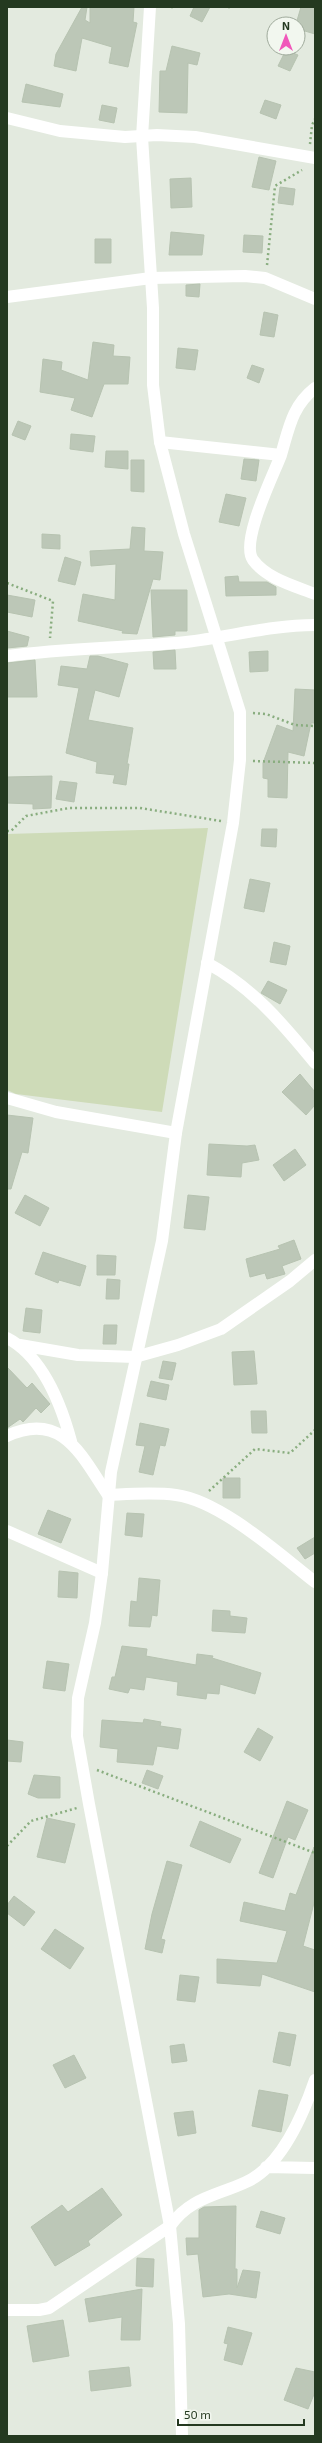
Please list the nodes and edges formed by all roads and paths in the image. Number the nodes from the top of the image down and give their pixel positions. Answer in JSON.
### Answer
{"nodes":[{"id":1,"x":150,"y":7,"type":"edge"},
{"id":2,"x":171,"y":7,"type":"edge"},
{"id":3,"x":174,"y":7,"type":"edge"},
{"id":4,"x":228,"y":7,"type":"edge"},
{"id":5,"x":232,"y":7,"type":"edge"},
{"id":6,"x":7,"y":118,"type":"edge"},
{"id":7,"x":315,"y":120,"type":"edge"},
{"id":8,"x":142,"y":137,"type":"junction"},
{"id":9,"x":312,"y":157,"type":"edge"},
{"id":10,"x":151,"y":278,"type":"junction"},
{"id":11,"x":265,"y":278,"type":"junction"},
{"id":12,"x":7,"y":297,"type":"edge"},
{"id":13,"x":315,"y":299,"type":"edge"},
{"id":14,"x":315,"y":388,"type":"edge"},
{"id":15,"x":160,"y":442,"type":"junction"},
{"id":16,"x":281,"y":455,"type":"junction"},
{"id":17,"x":7,"y":583,"type":"edge"},
{"id":18,"x":315,"y":594,"type":"edge"},
{"id":19,"x":315,"y":625,"type":"edge"},
{"id":20,"x":216,"y":638,"type":"junction"},
{"id":21,"x":49,"y":650,"type":"junction"},
{"id":22,"x":7,"y":656,"type":"edge"},
{"id":23,"x":240,"y":712,"type":"junction"},
{"id":24,"x":315,"y":726,"type":"edge"},
{"id":25,"x":240,"y":760,"type":"junction"},
{"id":26,"x":315,"y":763,"type":"edge"},
{"id":27,"x":233,"y":823,"type":"junction"},
{"id":28,"x":7,"y":831,"type":"edge"},
{"id":29,"x":207,"y":963,"type":"junction"},
{"id":30,"x":315,"y":1063,"type":"edge"},
{"id":31,"x":7,"y":1098,"type":"edge"},
{"id":32,"x":176,"y":1133,"type":"junction"},
{"id":33,"x":315,"y":1260,"type":"edge"},
{"id":34,"x":7,"y":1338,"type":"edge"},
{"id":35,"x":20,"y":1345,"type":"junction"},
{"id":36,"x":135,"y":1357,"type":"junction"},
{"id":37,"x":315,"y":1430,"type":"edge"},
{"id":38,"x":7,"y":1436,"type":"edge"},
{"id":39,"x":70,"y":1441,"type":"junction"},
{"id":40,"x":108,"y":1495,"type":"junction"},
{"id":41,"x":199,"y":1501,"type":"junction"},
{"id":42,"x":7,"y":1531,"type":"edge"},
{"id":43,"x":102,"y":1573,"type":"junction"},
{"id":44,"x":315,"y":1582,"type":"edge"},
{"id":45,"x":82,"y":1764,"type":"junction"},
{"id":46,"x":89,"y":1804,"type":"junction"},
{"id":47,"x":7,"y":1846,"type":"edge"},
{"id":48,"x":315,"y":1853,"type":"edge"},
{"id":49,"x":315,"y":2080,"type":"edge"},
{"id":50,"x":266,"y":2167,"type":"junction"},
{"id":51,"x":315,"y":2168,"type":"edge"},
{"id":52,"x":170,"y":2226,"type":"junction"},
{"id":53,"x":7,"y":2310,"type":"edge"},
{"id":54,"x":182,"y":2436,"type":"edge"}],
"edges":[{"from":1,"to":8,"type":"street"},
{"from":2,"to":3,"type":"path"},
{"from":4,"to":5,"type":"path"},
{"from":6,"to":8,"type":"street"},
{"from":7,"to":9,"type":"path"},
{"from":8,"to":9,"type":"street"},
{"from":8,"to":10,"type":"street"},
{"from":9,"to":11,"type":"path"},
{"from":10,"to":11,"type":"street"},
{"from":10,"to":12,"type":"street"},
{"from":10,"to":15,"type":"street"},
{"from":11,"to":13,"type":"street"},
{"from":14,"to":16,"type":"street"},
{"from":15,"to":16,"type":"street"},
{"from":15,"to":20,"type":"street"},
{"from":16,"to":18,"type":"street"},
{"from":17,"to":21,"type":"path"},
{"from":19,"to":20,"type":"street"},
{"from":20,"to":21,"type":"street"},
{"from":20,"to":23,"type":"street"},
{"from":21,"to":22,"type":"street"},
{"from":23,"to":24,"type":"path"},
{"from":23,"to":25,"type":"street"},
{"from":25,"to":26,"type":"path"},
{"from":25,"to":27,"type":"street"},
{"from":27,"to":28,"type":"path"},
{"from":27,"to":29,"type":"street"},
{"from":29,"to":30,"type":"street"},
{"from":29,"to":32,"type":"street"},
{"from":31,"to":32,"type":"street"},
{"from":32,"to":36,"type":"street"},
{"from":33,"to":36,"type":"street"},
{"from":34,"to":35,"type":"street"},
{"from":35,"to":36,"type":"street"},
{"from":35,"to":39,"type":"street"},
{"from":36,"to":40,"type":"street"},
{"from":37,"to":41,"type":"path"},
{"from":38,"to":39,"type":"street"},
{"from":39,"to":40,"type":"street"},
{"from":40,"to":41,"type":"street"},
{"from":40,"to":43,"type":"street"},
{"from":41,"to":44,"type":"street"},
{"from":42,"to":43,"type":"street"},
{"from":43,"to":45,"type":"street"},
{"from":45,"to":46,"type":"street"},
{"from":45,"to":48,"type":"path"},
{"from":46,"to":47,"type":"path"},
{"from":46,"to":52,"type":"street"},
{"from":49,"to":50,"type":"street"},
{"from":50,"to":51,"type":"street"},
{"from":50,"to":52,"type":"street"},
{"from":52,"to":53,"type":"street"},
{"from":52,"to":54,"type":"street"}]}
